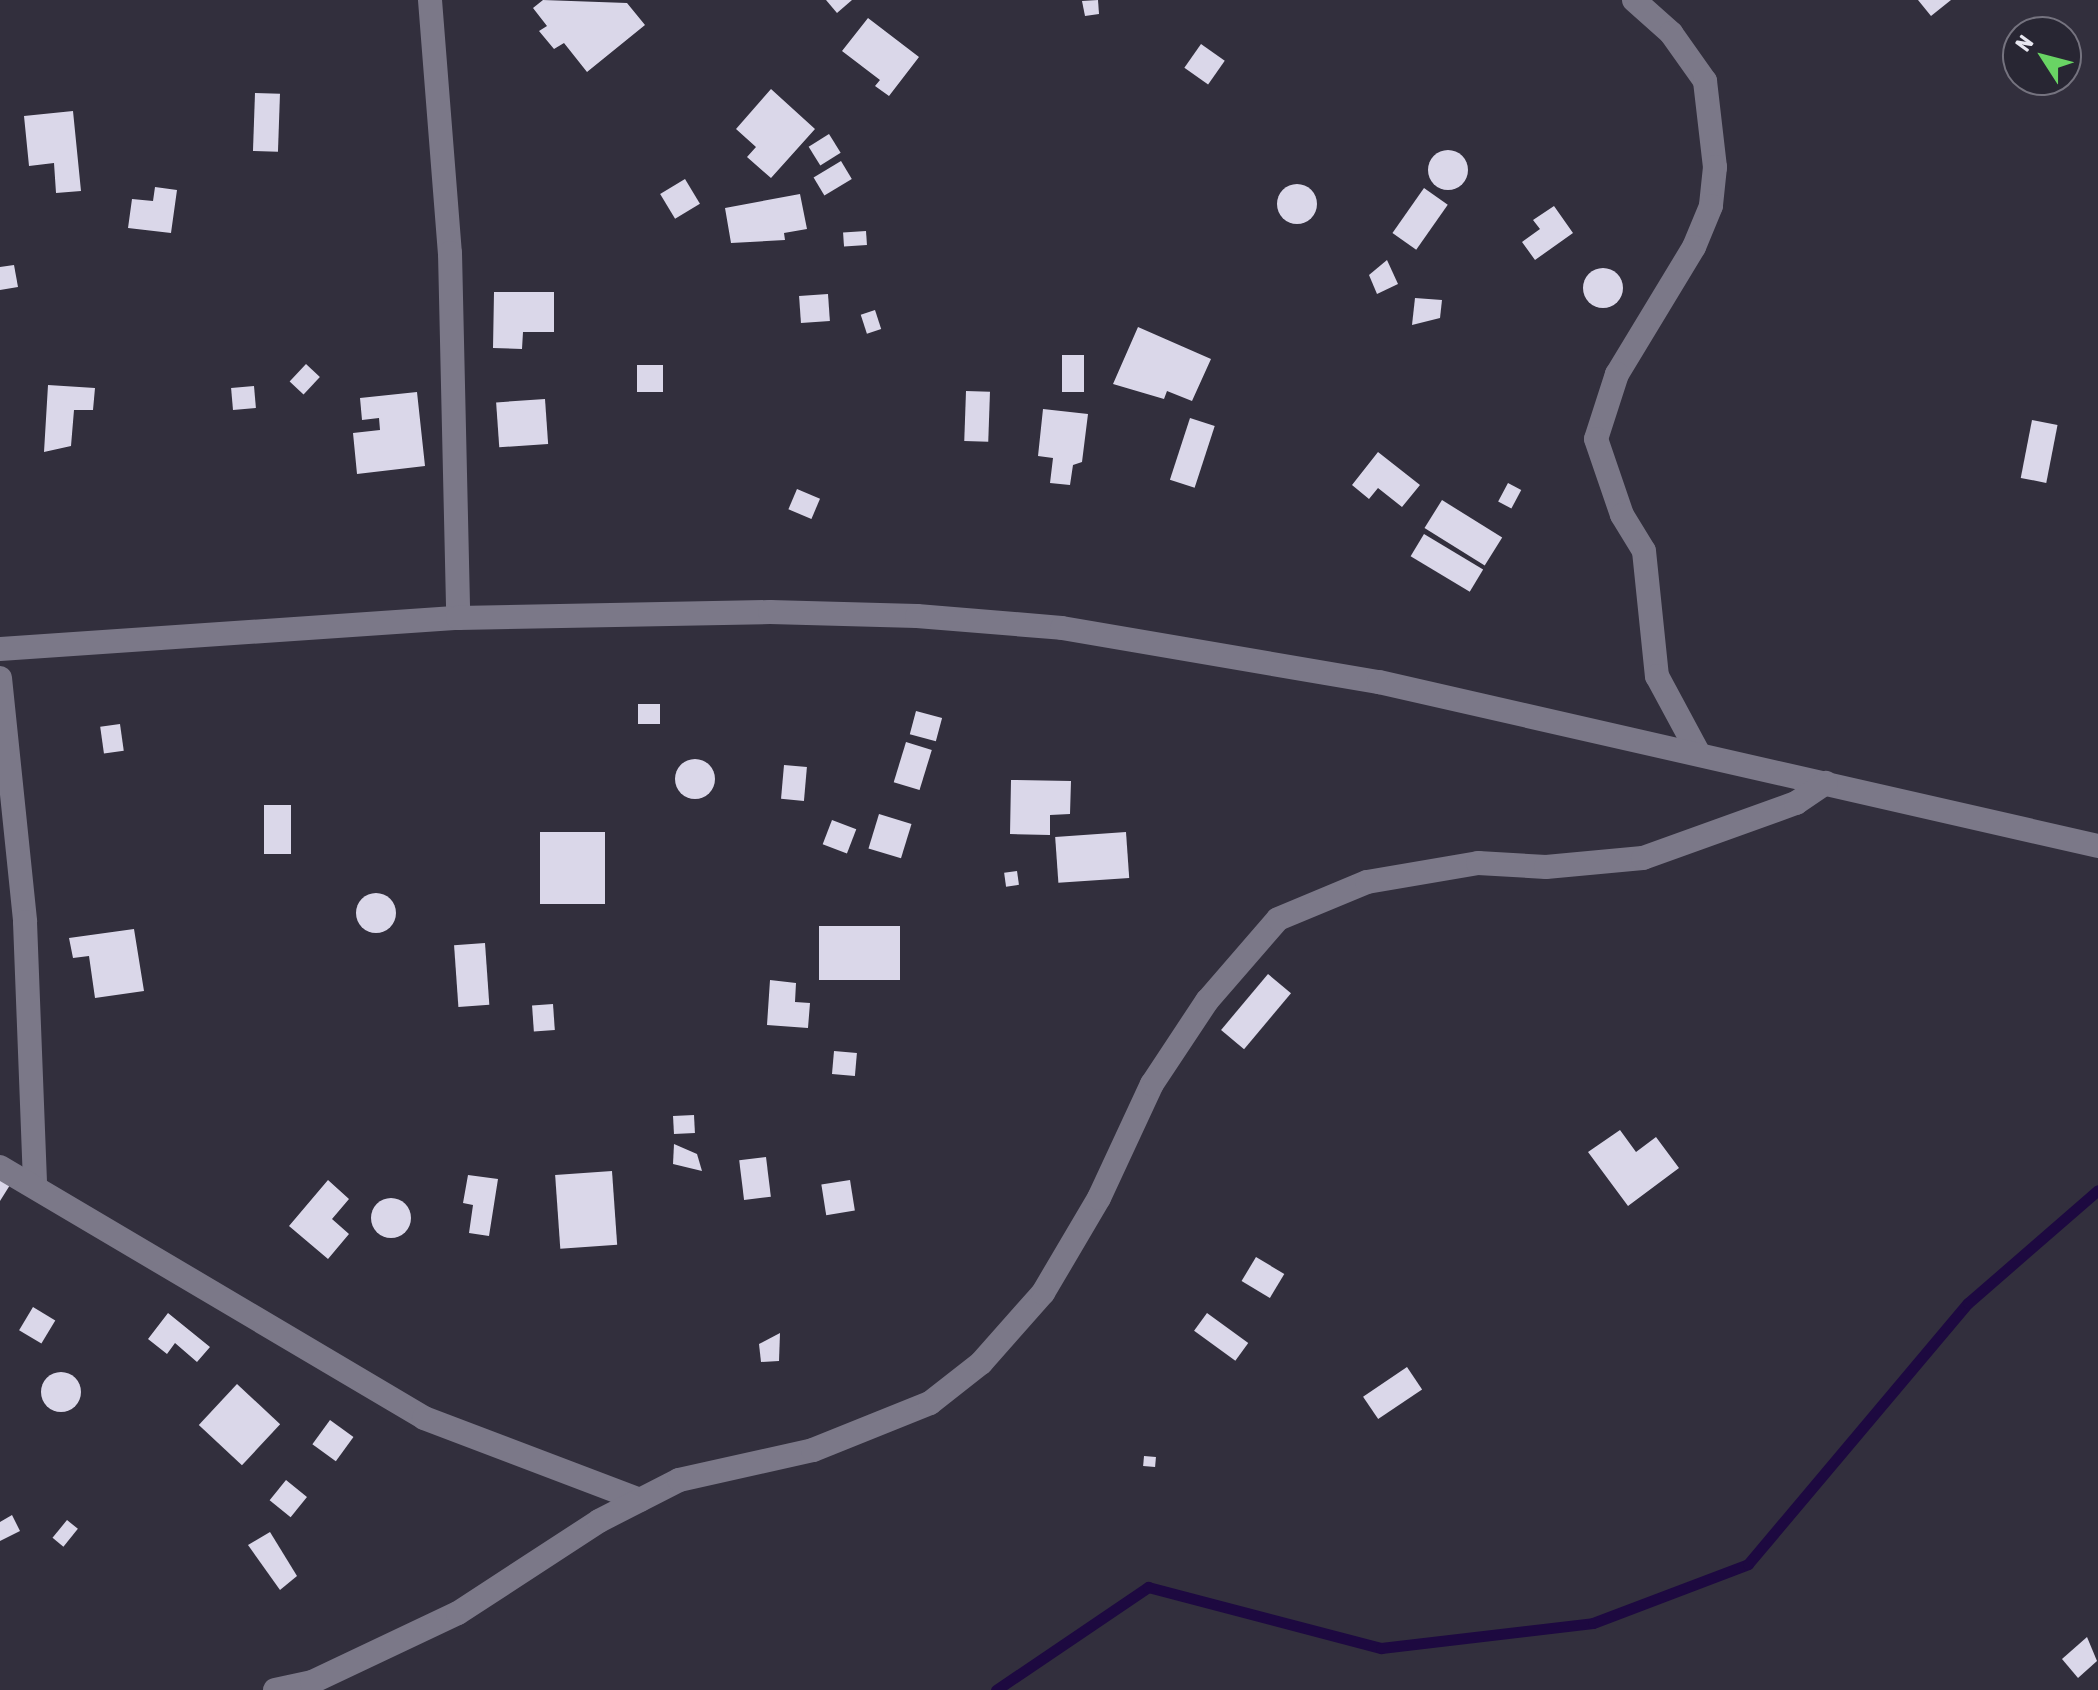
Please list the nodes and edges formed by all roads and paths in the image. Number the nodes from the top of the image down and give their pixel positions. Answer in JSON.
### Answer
{"nodes":[{"id":1,"x":430,"y":0,"type":"edge"},
{"id":2,"x":1634,"y":0,"type":"edge"},
{"id":3,"x":458,"y":618,"type":"junction"},
{"id":4,"x":0,"y":649,"type":"edge"},
{"id":5,"x":0,"y":678,"type":"edge"},
{"id":6,"x":1699,"y":754,"type":"junction"},
{"id":7,"x":1826,"y":783,"type":"junction"},
{"id":8,"x":2098,"y":846,"type":"edge"},
{"id":9,"x":0,"y":1167,"type":"edge"},
{"id":10,"x":35,"y":1185,"type":"junction"},
{"id":11,"x":640,"y":1500,"type":"junction"},
{"id":12,"x":275,"y":1690,"type":"edge"}],
"edges":[{"from":1,"to":3,"type":"street"},
{"from":2,"to":6,"type":"street"},
{"from":3,"to":4,"type":"street"},
{"from":3,"to":6,"type":"street"},
{"from":5,"to":10,"type":"street"},
{"from":6,"to":7,"type":"street"},
{"from":7,"to":8,"type":"street"},
{"from":7,"to":11,"type":"street"},
{"from":9,"to":10,"type":"street"},
{"from":10,"to":11,"type":"street"},
{"from":11,"to":12,"type":"street"}]}
